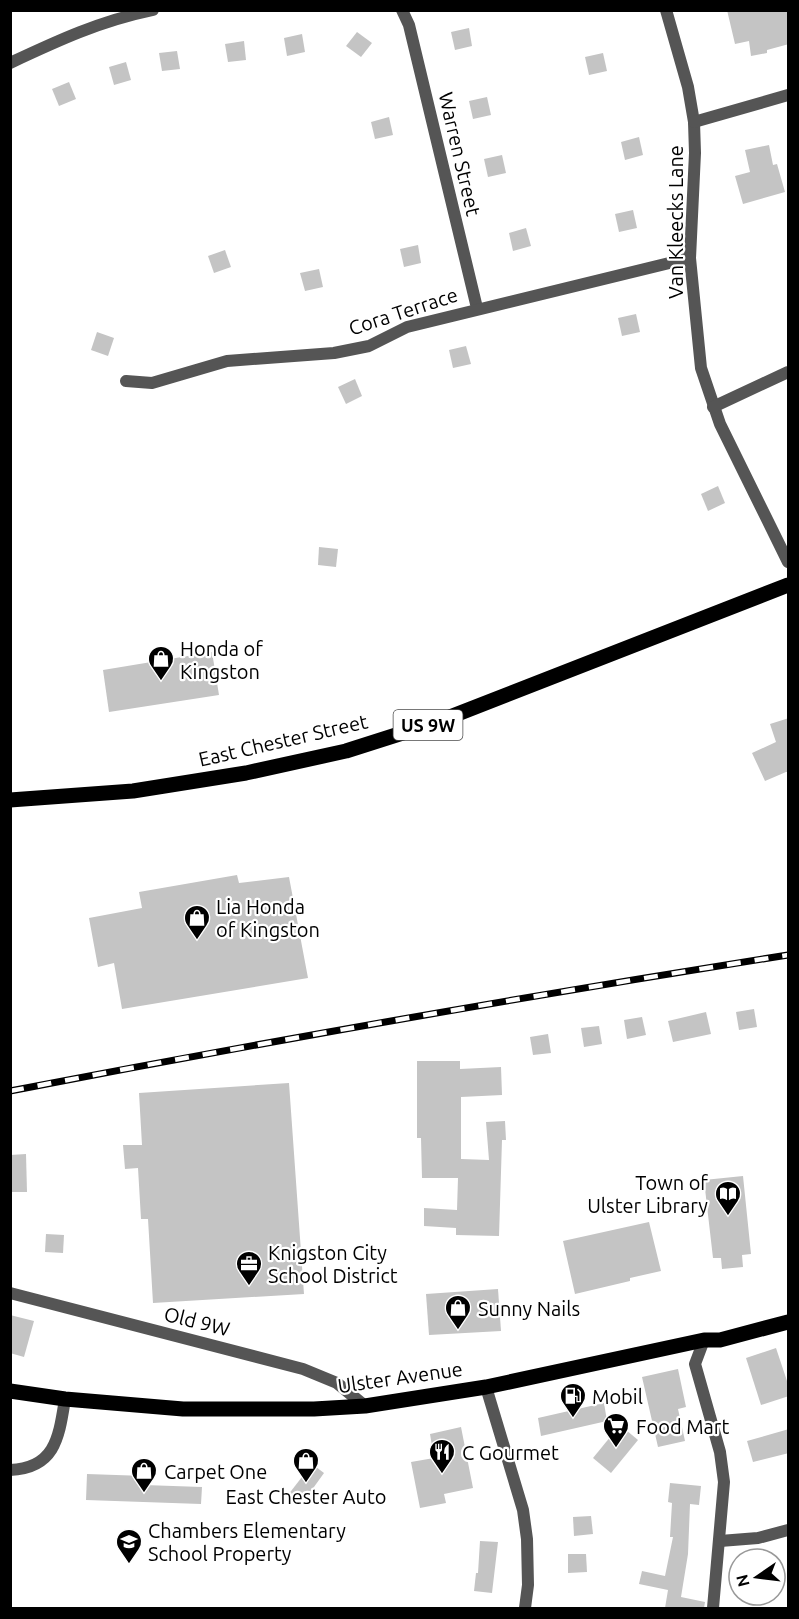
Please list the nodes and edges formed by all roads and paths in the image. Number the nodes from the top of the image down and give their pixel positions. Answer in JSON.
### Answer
{"nodes":[{"id":1,"x":153,"y":10,"type":"edge"},
{"id":2,"x":402,"y":10,"type":"edge"},
{"id":3,"x":666,"y":10,"type":"edge"},
{"id":4,"x":10,"y":63,"type":"edge"},
{"id":5,"x":789,"y":95,"type":"edge"},
{"id":6,"x":694,"y":122,"type":"junction"},
{"id":7,"x":690,"y":258,"type":"junction"},
{"id":8,"x":477,"y":308,"type":"junction"},
{"id":9,"x":789,"y":372,"type":"edge"},
{"id":10,"x":126,"y":381,"type":"dead end"},
{"id":11,"x":713,"y":408,"type":"junction"},
{"id":12,"x":789,"y":562,"type":"edge"},
{"id":13,"x":789,"y":585,"type":"edge"},
{"id":14,"x":10,"y":800,"type":"edge"},
{"id":15,"x":10,"y":1293,"type":"edge"},
{"id":16,"x":789,"y":1322,"type":"edge"},
{"id":17,"x":704,"y":1341,"type":"junction"},
{"id":18,"x":486,"y":1387,"type":"junction"},
{"id":19,"x":10,"y":1390,"type":"edge"},
{"id":20,"x":65,"y":1399,"type":"junction"},
{"id":21,"x":365,"y":1406,"type":"junction"},
{"id":22,"x":10,"y":1470,"type":"edge"},
{"id":23,"x":789,"y":1530,"type":"edge"},
{"id":24,"x":720,"y":1541,"type":"junction"},
{"id":25,"x":525,"y":1608,"type":"edge"},
{"id":26,"x":713,"y":1608,"type":"edge"}],
"edges":[{"from":1,"to":4,"type":"street"},
{"from":2,"to":8,"type":"street","name":"Warren Street"},
{"from":3,"to":6,"type":"street","name":"Van Kleecks Lane"},
{"from":5,"to":6,"type":"street"},
{"from":6,"to":7,"type":"street","name":"Van Kleecks Lane"},
{"from":7,"to":8,"type":"street","name":"Cora Terrace"},
{"from":7,"to":11,"type":"street","name":"Van Kleecks Lane"},
{"from":8,"to":10,"type":"street","name":"Cora Terrace"},
{"from":9,"to":11,"type":"street"},
{"from":11,"to":12,"type":"street","name":"Van Kleecks Lane"},
{"from":13,"to":14,"type":"main road","name":"East Chester Street","number":"US 9W"},
{"from":15,"to":21,"type":"street","name":"Old 9W"},
{"from":16,"to":17,"type":"main road","name":"Ulster Avenue"},
{"from":17,"to":18,"type":"main road","name":"Ulster Avenue"},
{"from":17,"to":24,"type":"street"},
{"from":18,"to":21,"type":"main road","name":"Ulster Avenue"},
{"from":18,"to":25,"type":"street"},
{"from":19,"to":20,"type":"main road","name":"Ulster Avenue"},
{"from":20,"to":21,"type":"main road","name":"Ulster Avenue"},
{"from":20,"to":22,"type":"street"},
{"from":23,"to":24,"type":"street"},
{"from":24,"to":26,"type":"street"}]}
